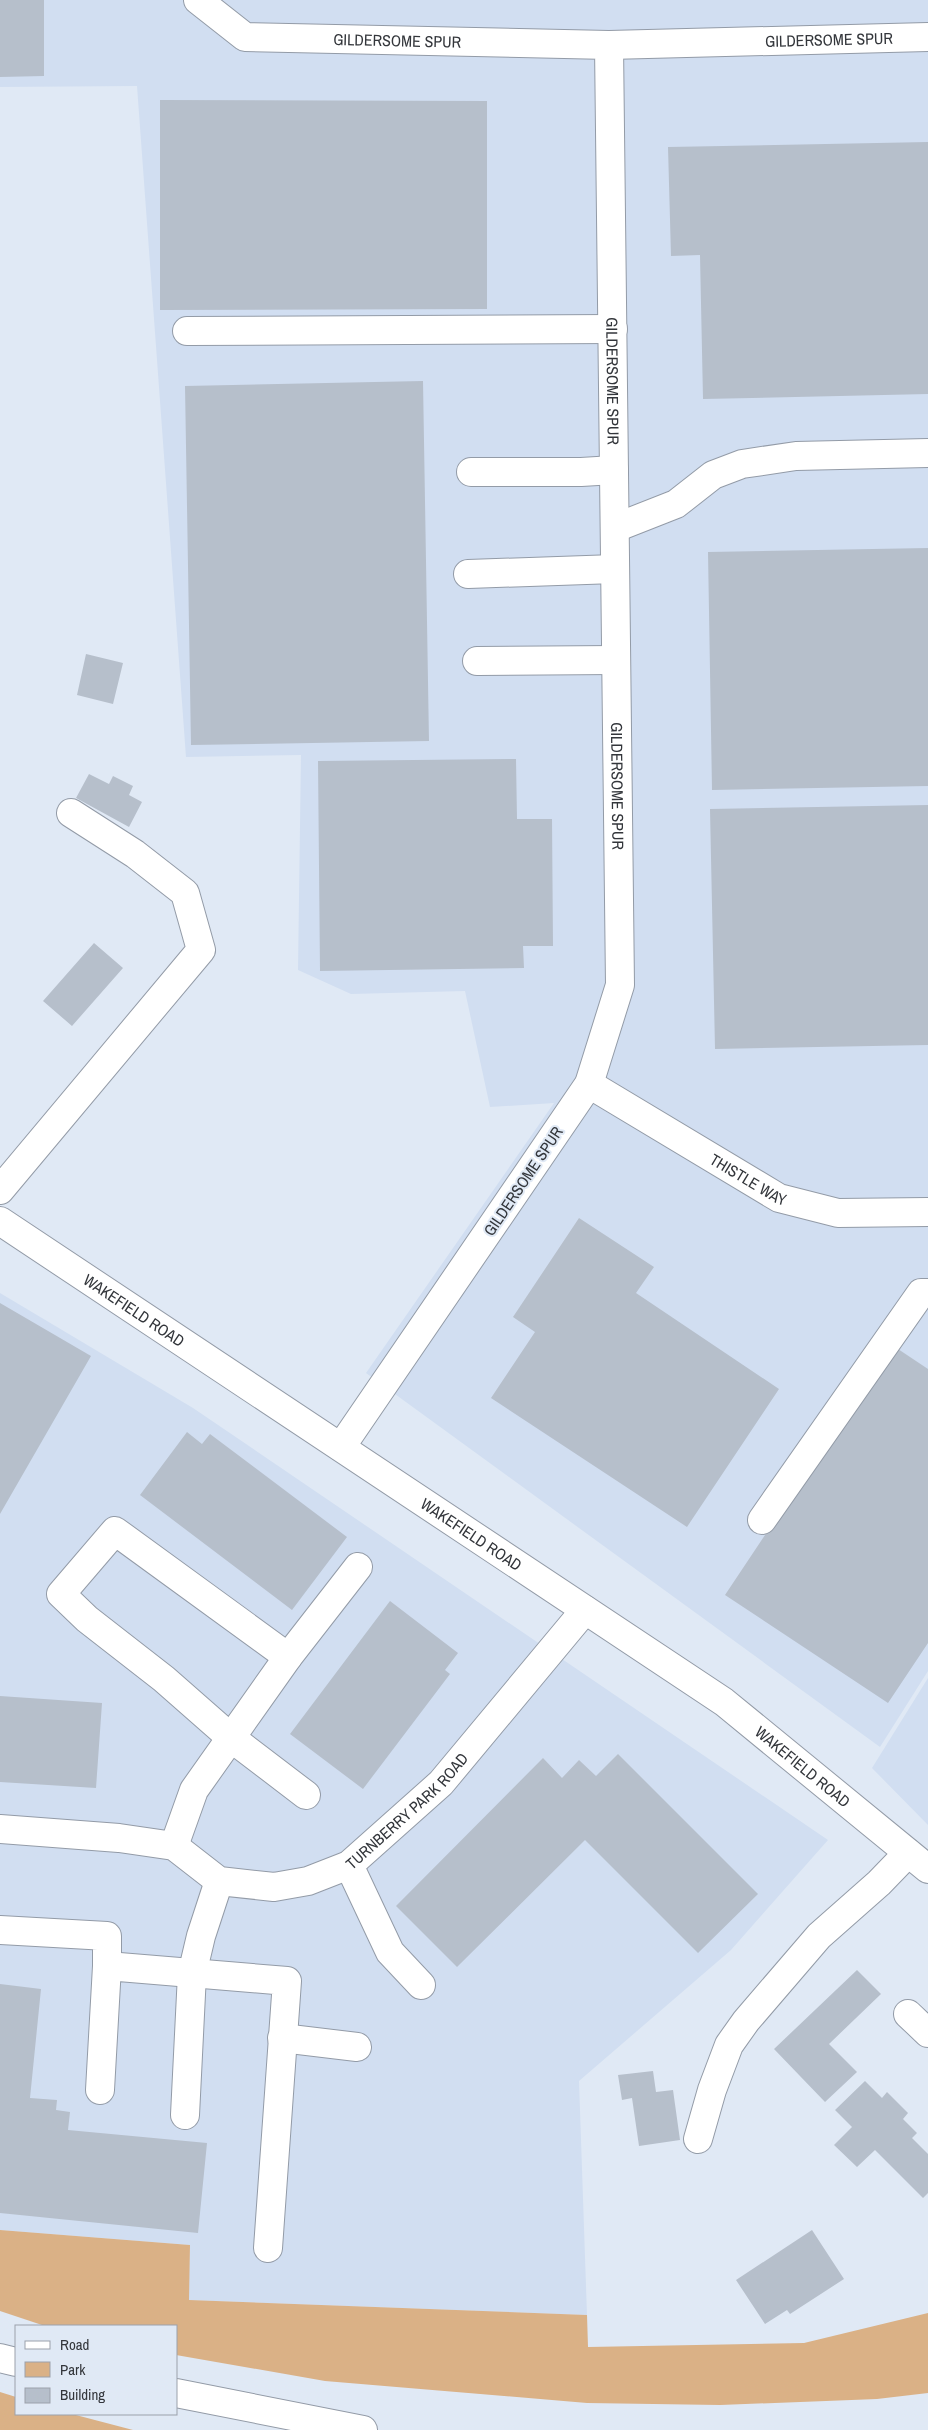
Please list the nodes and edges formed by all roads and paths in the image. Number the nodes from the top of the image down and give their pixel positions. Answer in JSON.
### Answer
{"nodes":[{"id":1,"x":198,"y":0,"type":"edge"},
{"id":2,"x":928,"y":37,"type":"edge"},
{"id":3,"x":609,"y":45,"type":"junction"},
{"id":4,"x":613,"y":329,"type":"junction"},
{"id":5,"x":187,"y":331,"type":"dead end"},
{"id":6,"x":928,"y":453,"type":"edge"},
{"id":7,"x":614,"y":470,"type":"junction"},
{"id":8,"x":471,"y":472,"type":"dead end"},
{"id":9,"x":615,"y":528,"type":"junction"},
{"id":10,"x":615,"y":569,"type":"junction"},
{"id":11,"x":468,"y":574,"type":"dead end"},
{"id":12,"x":616,"y":660,"type":"junction"},
{"id":13,"x":477,"y":661,"type":"dead end"},
{"id":14,"x":70,"y":813,"type":"dead end"},
{"id":15,"x":589,"y":1084,"type":"junction"},
{"id":16,"x":0,"y":1190,"type":"edge"},
{"id":17,"x":928,"y":1212,"type":"edge"},
{"id":18,"x":0,"y":1221,"type":"edge"},
{"id":19,"x":928,"y":1293,"type":"edge"},
{"id":20,"x":340,"y":1447,"type":"junction"},
{"id":21,"x":762,"y":1520,"type":"dead end"},
{"id":22,"x":358,"y":1567,"type":"dead end"},
{"id":23,"x":585,"y":1610,"type":"junction"},
{"id":24,"x":288,"y":1657,"type":"junction"},
{"id":25,"x":230,"y":1737,"type":"junction"},
{"id":26,"x":306,"y":1795,"type":"dead end"},
{"id":27,"x":0,"y":1829,"type":"edge"},
{"id":28,"x":174,"y":1846,"type":"junction"},
{"id":29,"x":918,"y":1861,"type":"edge"},
{"id":30,"x":349,"y":1865,"type":"junction"},
{"id":31,"x":219,"y":1881,"type":"junction"},
{"id":32,"x":0,"y":1930,"type":"edge"},
{"id":33,"x":107,"y":1966,"type":"junction"},
{"id":34,"x":192,"y":1974,"type":"junction"},
{"id":35,"x":420,"y":1985,"type":"dead end"},
{"id":36,"x":908,"y":2014,"type":"dead end"},
{"id":37,"x":928,"y":2034,"type":"edge"},
{"id":38,"x":282,"y":2038,"type":"junction"},
{"id":39,"x":357,"y":2047,"type":"dead end"},
{"id":40,"x":100,"y":2090,"type":"dead end"},
{"id":41,"x":185,"y":2115,"type":"dead end"},
{"id":42,"x":698,"y":2138,"type":"dead end"},
{"id":43,"x":268,"y":2248,"type":"dead end"},
{"id":44,"x":0,"y":2358,"type":"edge"},
{"id":45,"x":15,"y":2362,"type":"edge"},
{"id":46,"x":178,"y":2393,"type":"edge"},
{"id":47,"x":363,"y":2430,"type":"edge"}],
"edges":[{"from":1,"to":3,"type":"main road","name":"GILDERSOME SPUR"},
{"from":2,"to":3,"type":"main road","name":"GILDERSOME SPUR"},
{"from":3,"to":4,"type":"main road","name":"GILDERSOME SPUR"},
{"from":4,"to":5,"type":"main road"},
{"from":4,"to":7,"type":"main road","name":"GILDERSOME SPUR"},
{"from":6,"to":9,"type":"main road"},
{"from":7,"to":8,"type":"main road"},
{"from":7,"to":9,"type":"main road","name":"GILDERSOME SPUR"},
{"from":9,"to":10,"type":"main road","name":"GILDERSOME SPUR"},
{"from":10,"to":11,"type":"main road"},
{"from":10,"to":12,"type":"main road","name":"GILDERSOME SPUR"},
{"from":12,"to":13,"type":"main road"},
{"from":12,"to":15,"type":"main road","name":"GILDERSOME SPUR"},
{"from":14,"to":16,"type":"main road"},
{"from":15,"to":17,"type":"main road","name":"THISTLE WAY"},
{"from":15,"to":20,"type":"main road","name":"GILDERSOME SPUR"},
{"from":18,"to":20,"type":"main road","name":"WAKEFIELD ROAD"},
{"from":19,"to":21,"type":"main road"},
{"from":20,"to":23,"type":"main road","name":"WAKEFIELD ROAD"},
{"from":22,"to":24,"type":"main road"},
{"from":23,"to":29,"type":"main road","name":"WAKEFIELD ROAD"},
{"from":23,"to":30,"type":"main road","name":"TURNBERRY PARK ROAD"},
{"from":24,"to":25,"type":"main road"},
{"from":24,"to":25,"type":"main road"},
{"from":25,"to":26,"type":"main road"},
{"from":25,"to":28,"type":"main road"},
{"from":27,"to":28,"type":"main road"},
{"from":28,"to":31,"type":"main road"},
{"from":29,"to":42,"type":"main road"},
{"from":30,"to":31,"type":"main road","name":"TURNBERRY PARK ROAD"},
{"from":30,"to":35,"type":"main road"},
{"from":31,"to":34,"type":"main road"},
{"from":32,"to":33,"type":"main road"},
{"from":33,"to":34,"type":"main road"},
{"from":33,"to":40,"type":"main road"},
{"from":34,"to":38,"type":"main road"},
{"from":34,"to":41,"type":"main road"},
{"from":36,"to":37,"type":"main road"},
{"from":38,"to":39,"type":"main road"},
{"from":38,"to":43,"type":"main road"},
{"from":44,"to":45,"type":"main road"},
{"from":46,"to":47,"type":"main road"}]}
